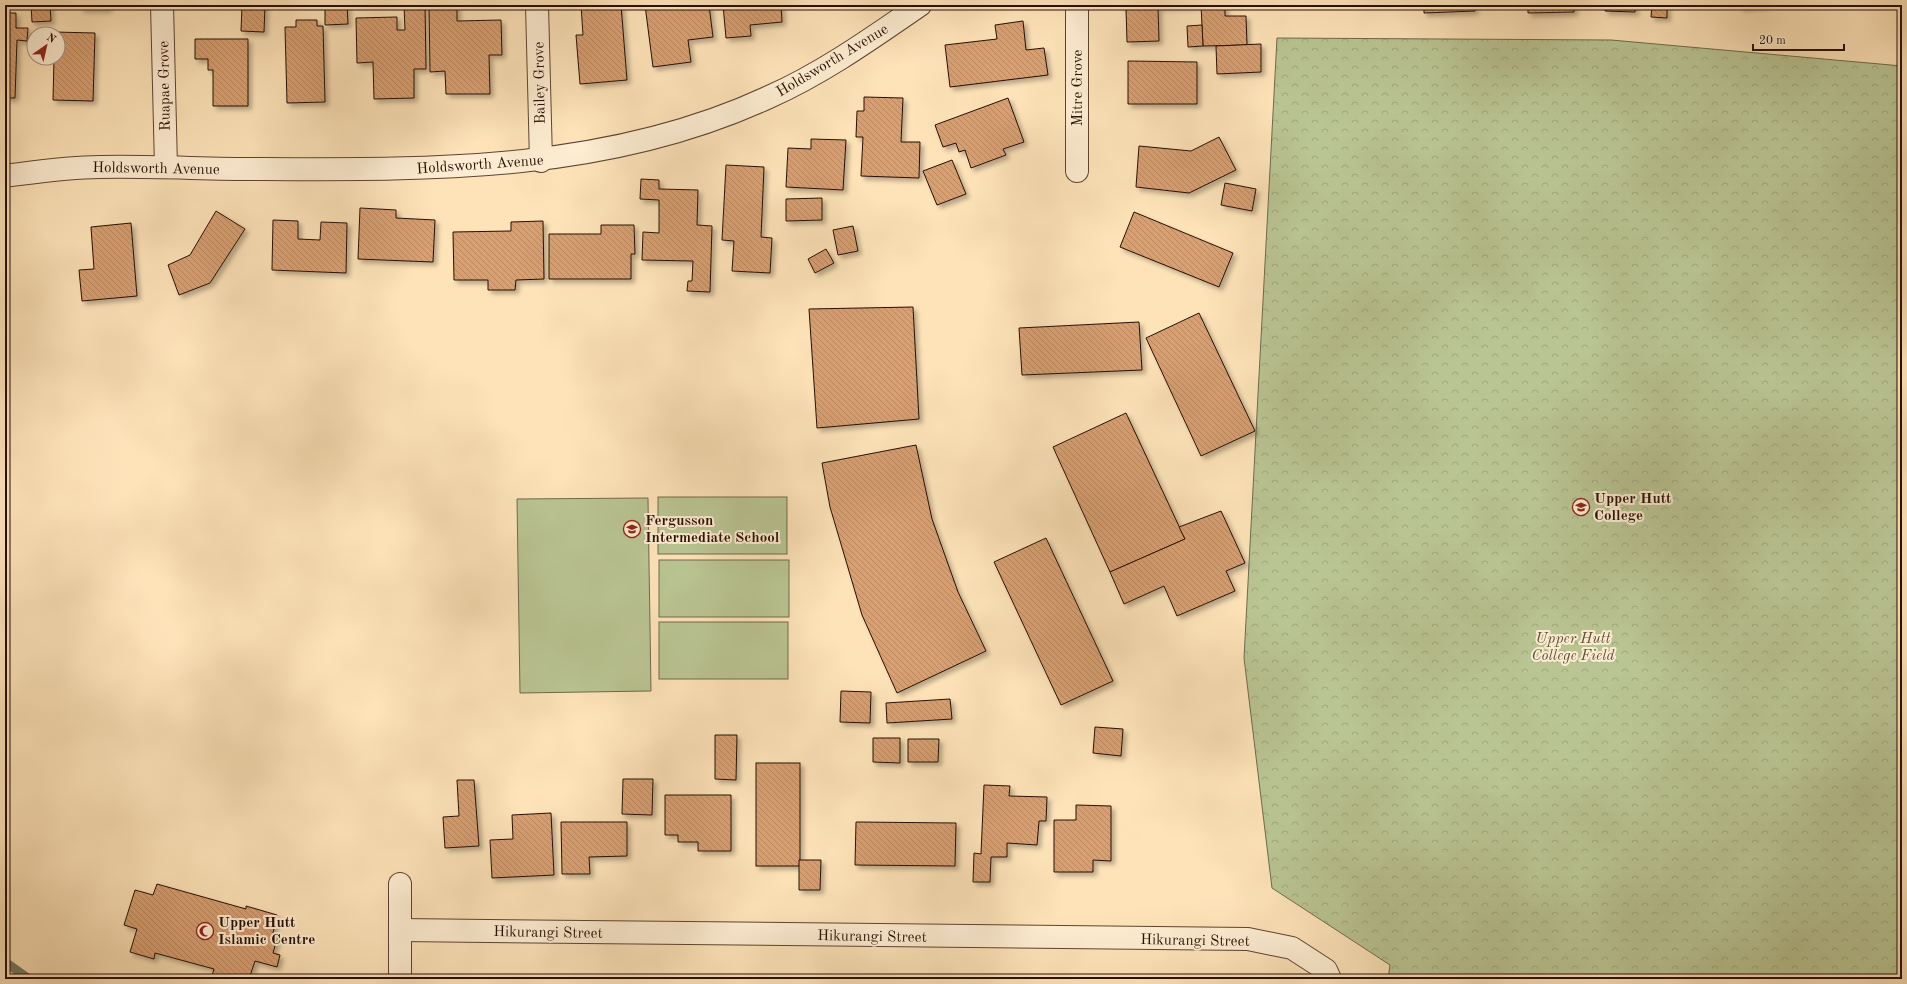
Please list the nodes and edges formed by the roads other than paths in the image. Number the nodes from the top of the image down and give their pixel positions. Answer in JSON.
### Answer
{"nodes":[{"id":1,"x":162,"y":5,"type":"edge"},
{"id":2,"x":537,"y":5,"type":"edge"},
{"id":3,"x":920,"y":5,"type":"edge"},
{"id":4,"x":1076,"y":5,"type":"edge"},
{"id":5,"x":541,"y":161,"type":"junction"},
{"id":6,"x":166,"y":167,"type":"junction"},
{"id":7,"x":1077,"y":171,"type":"dead end"},
{"id":8,"x":5,"y":176,"type":"edge"},
{"id":9,"x":400,"y":884,"type":"dead end"},
{"id":10,"x":400,"y":930,"type":"junction"},
{"id":11,"x":400,"y":979,"type":"edge"},
{"id":12,"x":1330,"y":979,"type":"edge"}],
"edges":[{"from":1,"to":6,"type":"street","name":"Ruapae Grove"},
{"from":2,"to":5,"type":"street","name":"Bailey Grove"},
{"from":3,"to":5,"type":"street","name":"Holdsworth Avenue"},
{"from":4,"to":7,"type":"street","name":"Mitre Grove"},
{"from":5,"to":6,"type":"street","name":"Holdsworth Avenue"},
{"from":6,"to":8,"type":"street","name":"Holdsworth Avenue"},
{"from":9,"to":10,"type":"street"},
{"from":10,"to":11,"type":"street"},
{"from":10,"to":12,"type":"street","name":"Hikurangi Street"}]}
